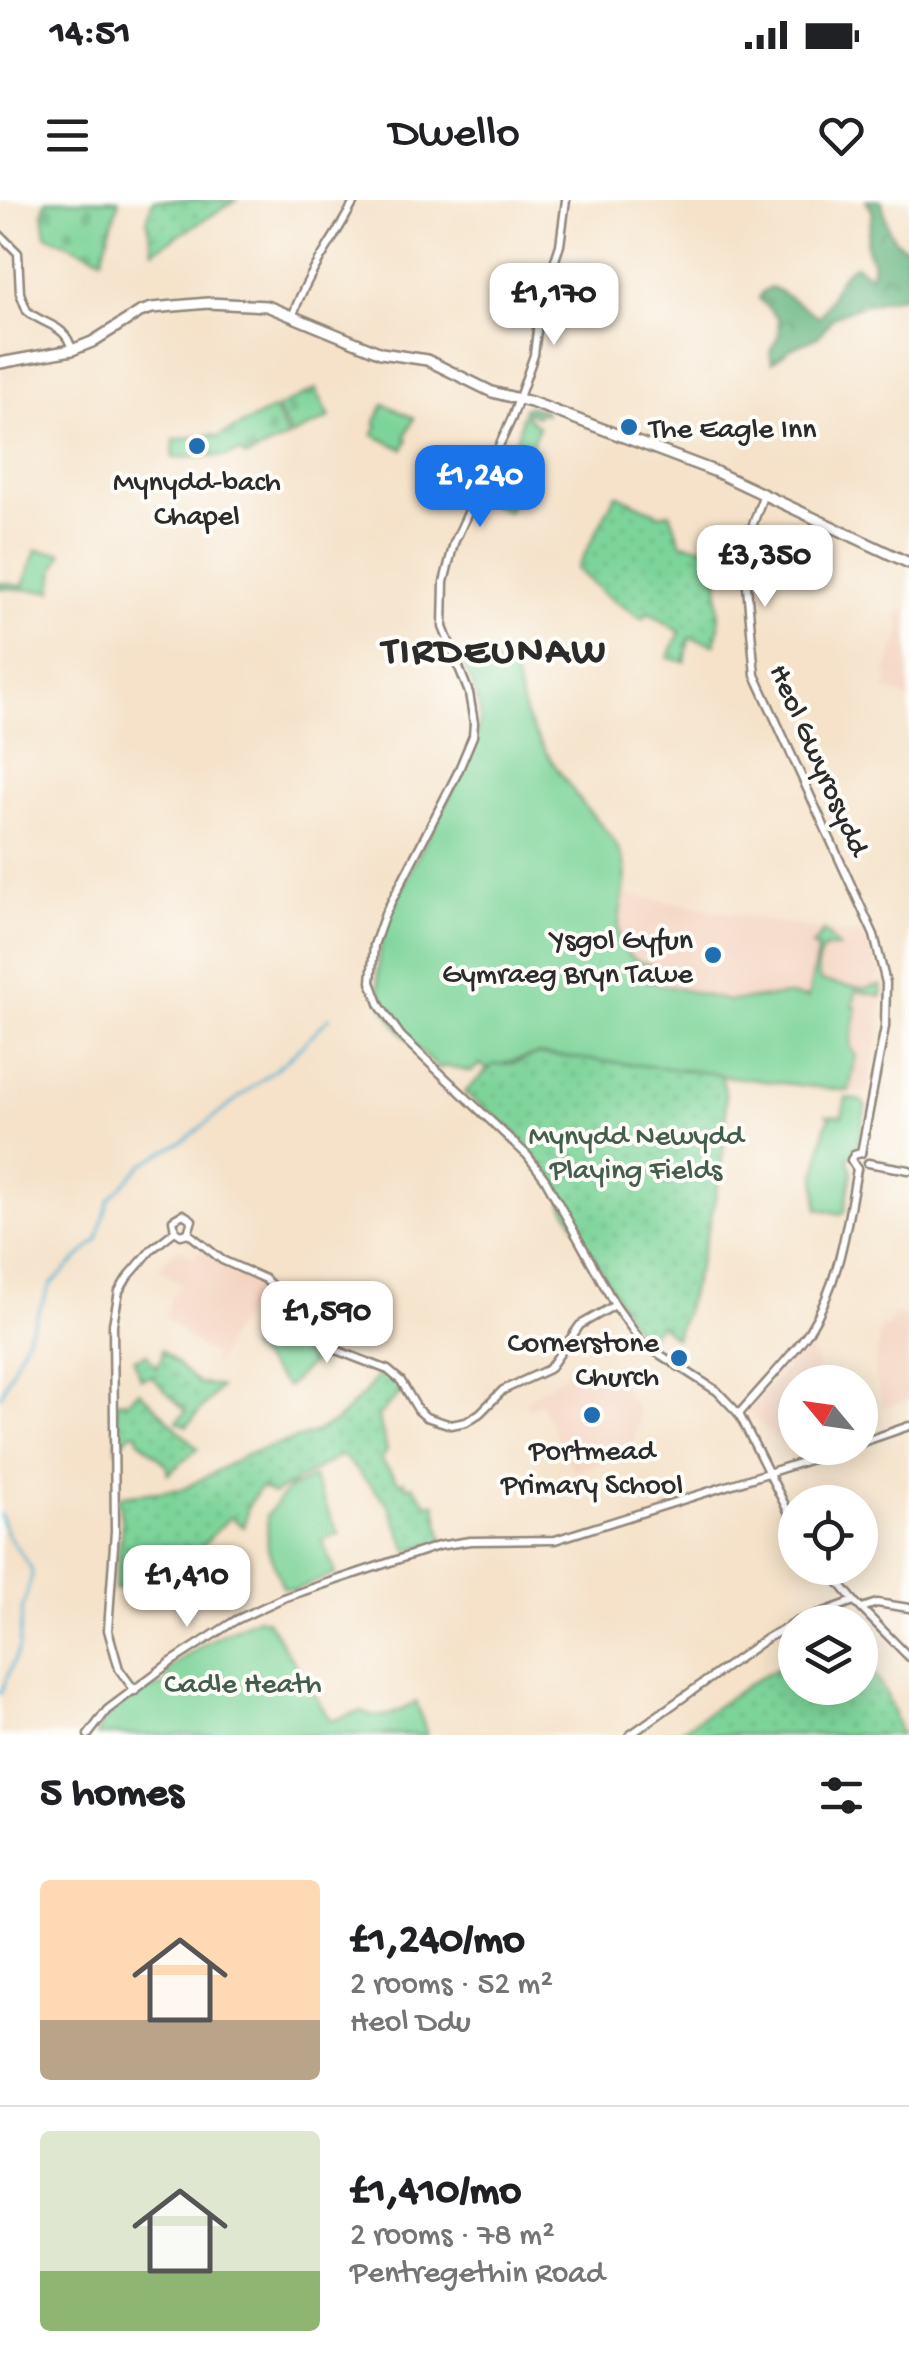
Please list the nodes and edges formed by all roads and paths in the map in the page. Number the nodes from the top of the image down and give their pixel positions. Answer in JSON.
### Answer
{"nodes":[{"id":1,"x":355,"y":200,"type":"edge"},
{"id":2,"x":566,"y":200,"type":"edge"},
{"id":3,"x":0,"y":235,"type":"edge"},
{"id":4,"x":293,"y":315,"type":"junction"},
{"id":5,"x":72,"y":350,"type":"junction"},
{"id":6,"x":0,"y":363,"type":"edge"},
{"id":7,"x":519,"y":398,"type":"junction"},
{"id":8,"x":763,"y":496,"type":"junction"},
{"id":9,"x":909,"y":564,"type":"edge"},
{"id":10,"x":861,"y":1153,"type":"junction"},
{"id":11,"x":868,"y":1163,"type":"junction"},
{"id":12,"x":858,"y":1169,"type":"junction"},
{"id":13,"x":909,"y":1170,"type":"edge"},
{"id":14,"x":174,"y":1232,"type":"junction"},
{"id":15,"x":188,"y":1233,"type":"junction"},
{"id":16,"x":615,"y":1305,"type":"junction"},
{"id":17,"x":740,"y":1414,"type":"junction"},
{"id":18,"x":909,"y":1426,"type":"edge"},
{"id":19,"x":878,"y":1437,"type":"edge"},
{"id":20,"x":793,"y":1465,"type":"edge"},
{"id":21,"x":768,"y":1473,"type":"junction"},
{"id":22,"x":778,"y":1492,"type":"edge"},
{"id":23,"x":841,"y":1585,"type":"edge"},
{"id":24,"x":854,"y":1601,"type":"junction"},
{"id":25,"x":843,"y":1605,"type":"edge"},
{"id":26,"x":859,"y":1605,"type":"edge"},
{"id":27,"x":870,"y":1605,"type":"edge"},
{"id":28,"x":909,"y":1608,"type":"edge"},
{"id":29,"x":878,"y":1625,"type":"edge"},
{"id":30,"x":778,"y":1632,"type":"edge"},
{"id":31,"x":909,"y":1657,"type":"edge"},
{"id":32,"x":135,"y":1690,"type":"junction"},
{"id":33,"x":88,"y":1735,"type":"edge"},
{"id":34,"x":630,"y":1735,"type":"edge"}],
"edges":[{"from":1,"to":4,"type":"street"},
{"from":2,"to":7,"type":"street"},
{"from":3,"to":5,"type":"street"},
{"from":4,"to":5,"type":"main road"},
{"from":4,"to":7,"type":"main road"},
{"from":5,"to":6,"type":"main road"},
{"from":7,"to":8,"type":"main road"},
{"from":7,"to":16,"type":"street"},
{"from":8,"to":9,"type":"main road"},
{"from":8,"to":10,"type":"street","name":"Heol Gwyrosydd"},
{"from":10,"to":11,"type":"street"},
{"from":10,"to":12,"type":"street"},
{"from":11,"to":12,"type":"street"},
{"from":11,"to":13,"type":"street"},
{"from":12,"to":17,"type":"street"},
{"from":14,"to":15,"type":"street"},
{"from":14,"to":15,"type":"street"},
{"from":14,"to":32,"type":"street"},
{"from":15,"to":16,"type":"street"},
{"from":16,"to":17,"type":"street"},
{"from":17,"to":21,"type":"street"},
{"from":18,"to":19,"type":"street"},
{"from":20,"to":21,"type":"street"},
{"from":21,"to":22,"type":"street"},
{"from":21,"to":32,"type":"street"},
{"from":23,"to":24,"type":"street"},
{"from":24,"to":25,"type":"street"},
{"from":24,"to":26,"type":"street"},
{"from":27,"to":28,"type":"street"},
{"from":29,"to":31,"type":"street"},
{"from":30,"to":34,"type":"street"},
{"from":32,"to":33,"type":"street"}]}
